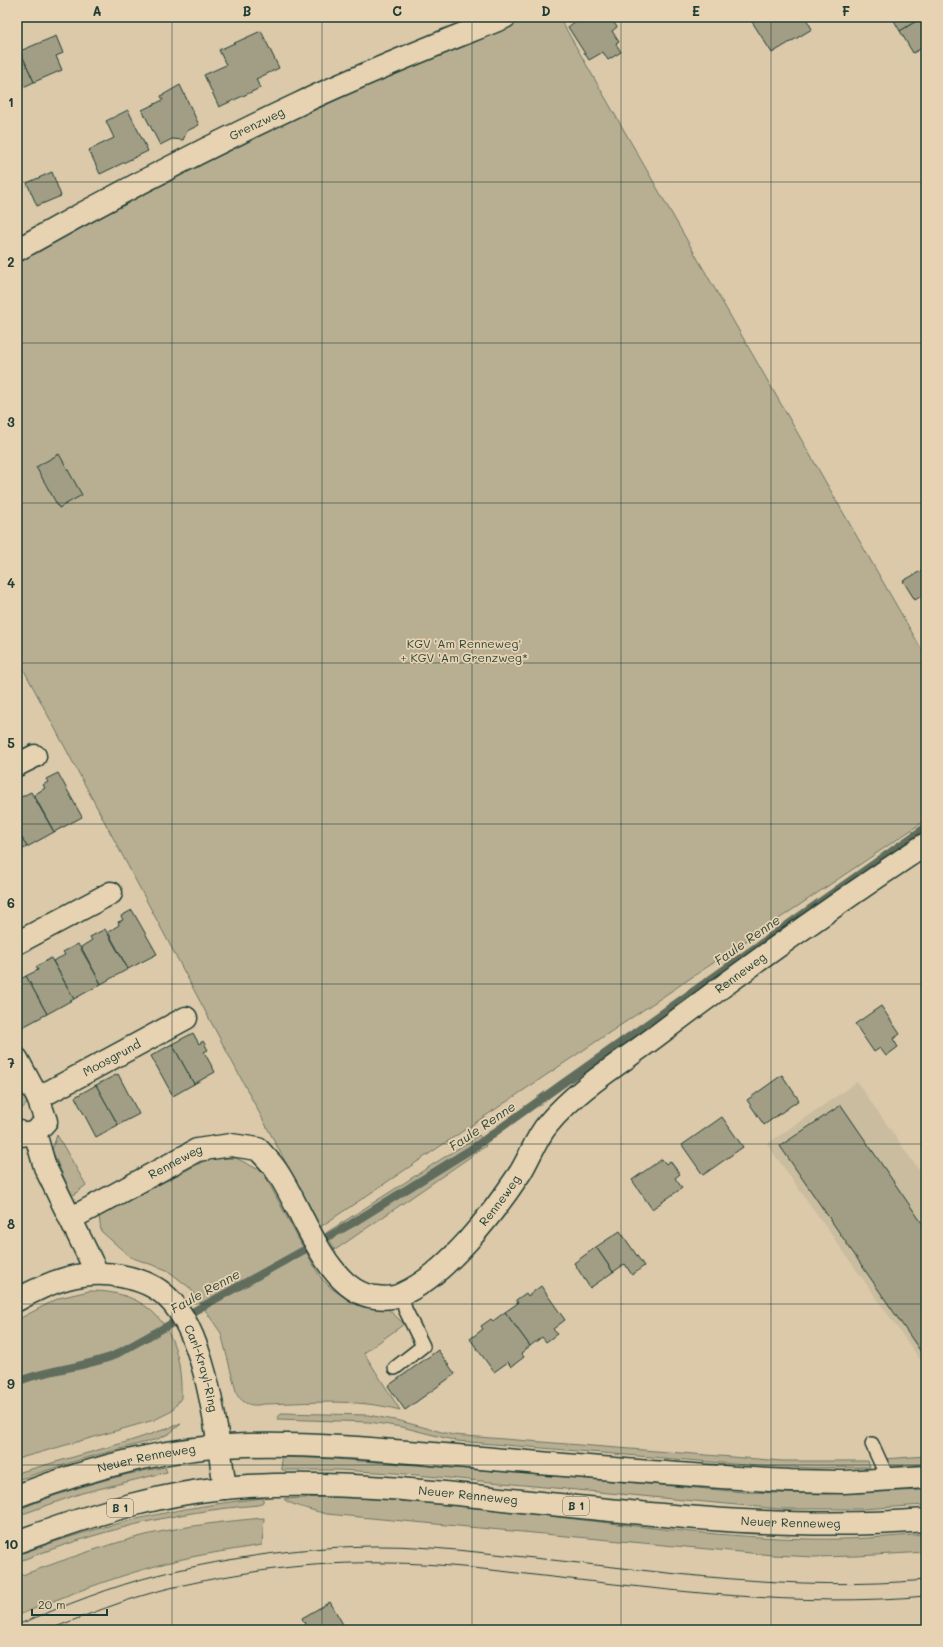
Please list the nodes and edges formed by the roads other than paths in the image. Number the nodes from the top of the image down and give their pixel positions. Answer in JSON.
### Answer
{"nodes":[{"id":1,"x":505,"y":17,"type":"edge"},
{"id":2,"x":17,"y":250,"type":"edge"},
{"id":3,"x":926,"y":844,"type":"edge"},
{"id":4,"x":111,"y":893,"type":"dead end"},
{"id":5,"x":17,"y":943,"type":"edge"},
{"id":6,"x":186,"y":1018,"type":"dead end"},
{"id":7,"x":17,"y":1059,"type":"edge"},
{"id":8,"x":38,"y":1098,"type":"junction"},
{"id":9,"x":26,"y":1132,"type":"edge"},
{"id":10,"x":72,"y":1218,"type":"junction"},
{"id":11,"x":97,"y":1273,"type":"junction"},
{"id":12,"x":402,"y":1295,"type":"junction"},
{"id":13,"x":17,"y":1300,"type":"edge"},
{"id":14,"x":395,"y":1368,"type":"dead end"},
{"id":15,"x":872,"y":1444,"type":"dead end"},
{"id":16,"x":219,"y":1447,"type":"junction"},
{"id":17,"x":926,"y":1477,"type":"edge"},
{"id":18,"x":889,"y":1481,"type":"junction"},
{"id":19,"x":225,"y":1488,"type":"junction"},
{"id":20,"x":17,"y":1496,"type":"edge"},
{"id":21,"x":926,"y":1520,"type":"edge"},
{"id":22,"x":17,"y":1542,"type":"edge"}],
"edges":[{"from":1,"to":2,"type":"street","name":"Grenzweg"},
{"from":3,"to":12,"type":"street","name":"Renneweg"},
{"from":4,"to":5,"type":"street"},
{"from":6,"to":8,"type":"street","name":"Moosgrund"},
{"from":7,"to":8,"type":"street"},
{"from":8,"to":9,"type":"street"},
{"from":9,"to":10,"type":"street"},
{"from":10,"to":11,"type":"street"},
{"from":10,"to":12,"type":"street","name":"Renneweg"},
{"from":11,"to":13,"type":"street","name":"Carl-Krayl-Ring"},
{"from":11,"to":16,"type":"street","name":"Carl-Krayl-Ring"},
{"from":12,"to":14,"type":"lane"},
{"from":15,"to":18,"type":"lane"},
{"from":16,"to":18,"type":"street","name":"Neuer Renneweg"},
{"from":16,"to":19,"type":"street","name":"Carl-Krayl-Ring"},
{"from":16,"to":20,"type":"street","name":"Neuer Renneweg"},
{"from":17,"to":18,"type":"street","name":"Neuer Renneweg"},
{"from":19,"to":21,"type":"street","name":"Neuer Renneweg","number":"B 1"},
{"from":19,"to":22,"type":"street","name":"Neuer Renneweg","number":"B 1"}]}
